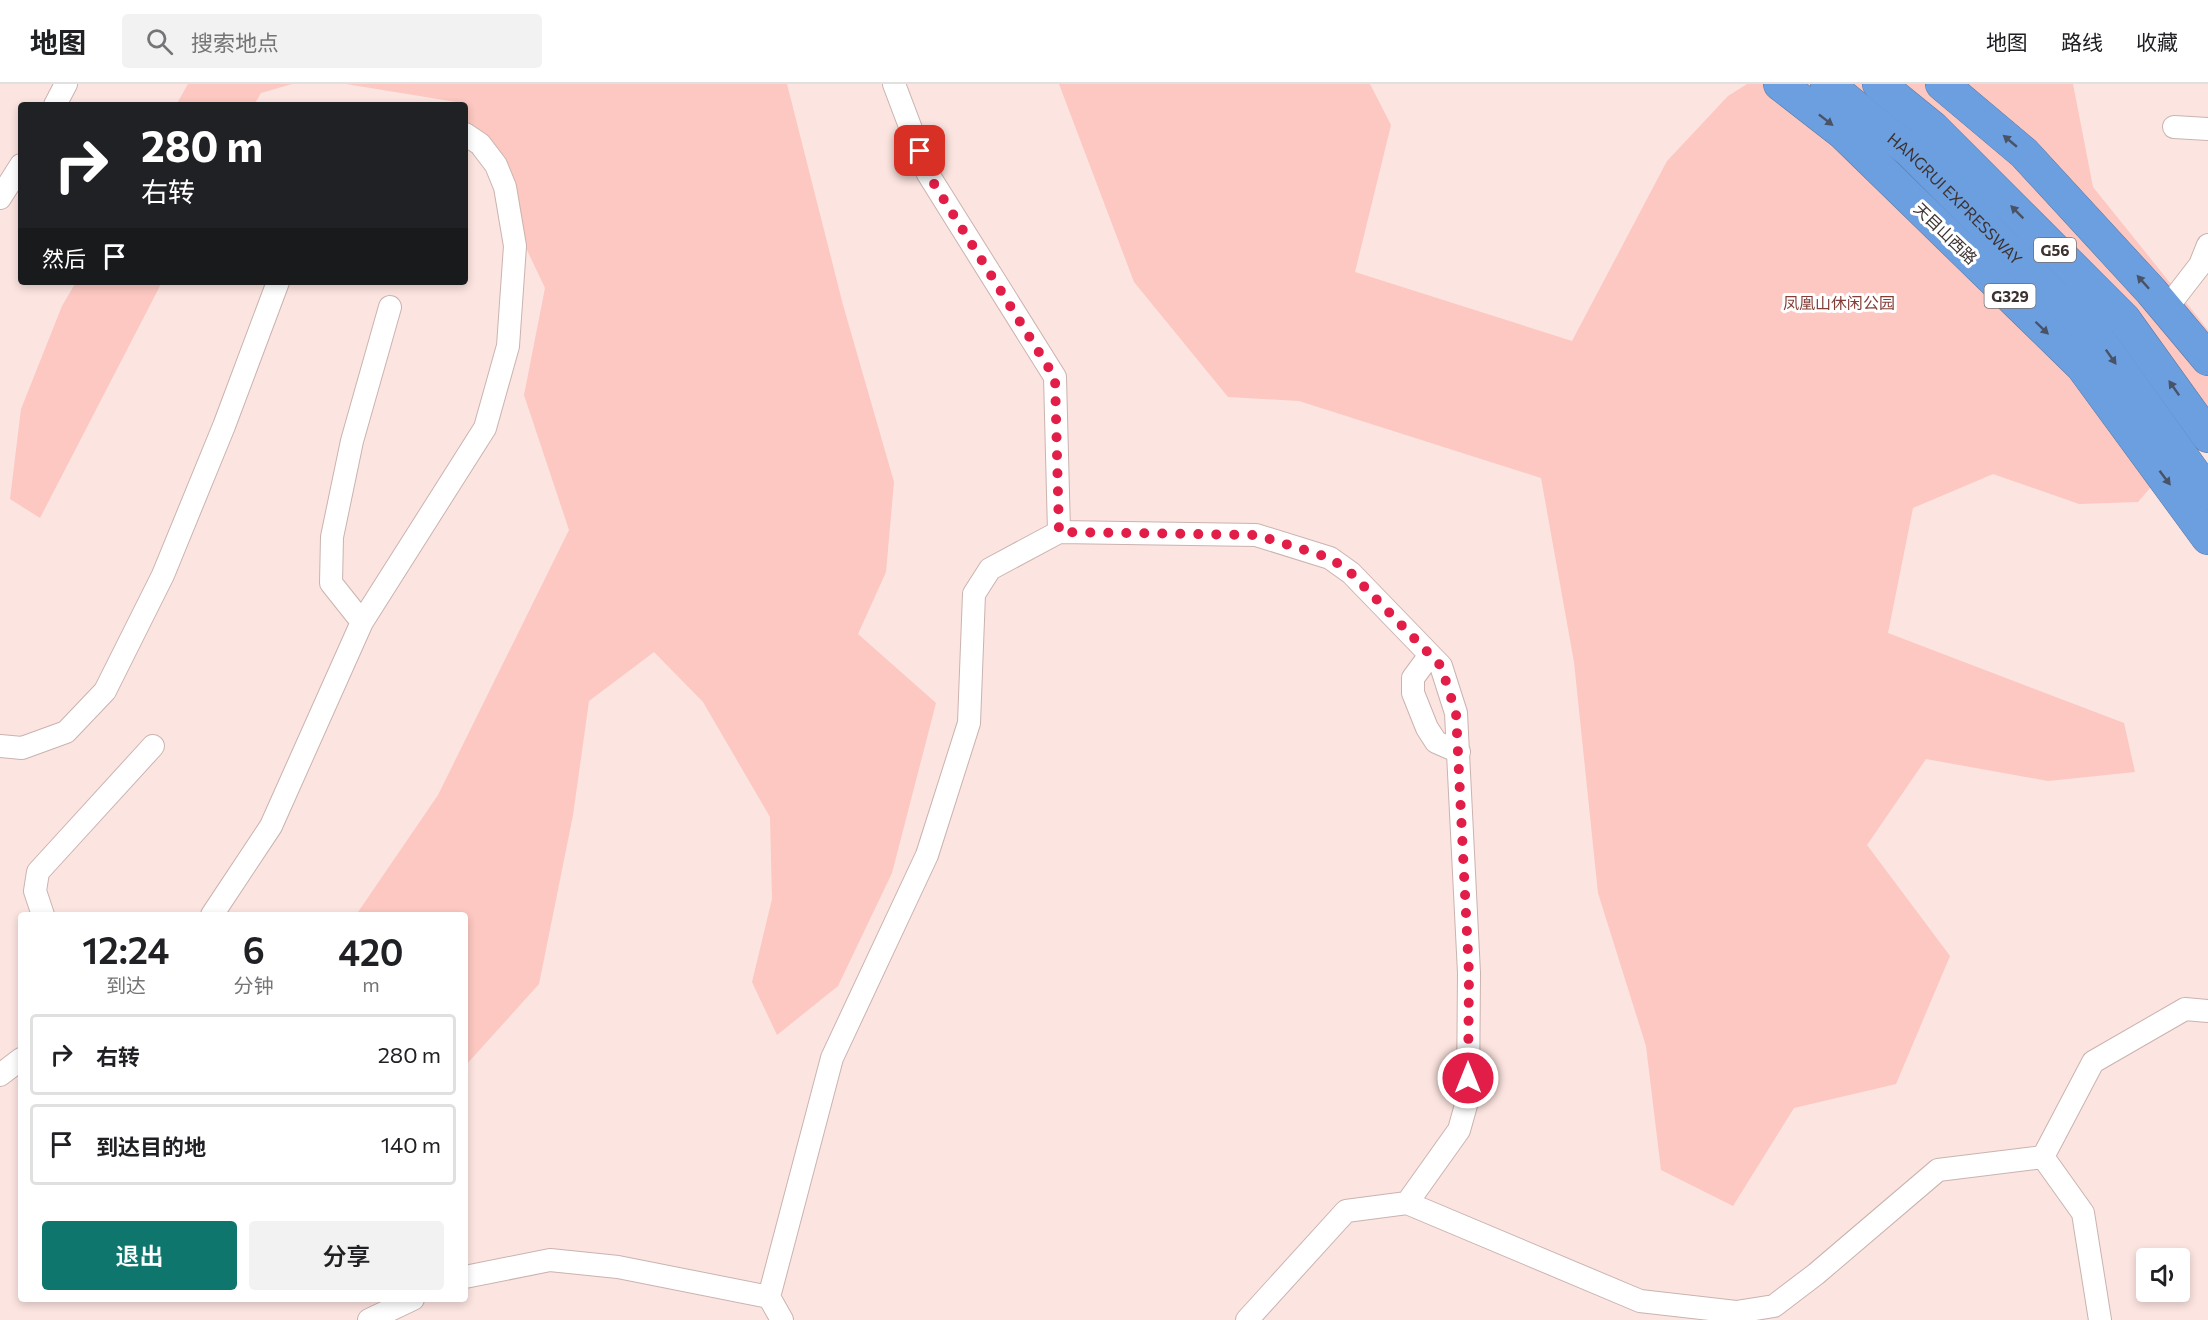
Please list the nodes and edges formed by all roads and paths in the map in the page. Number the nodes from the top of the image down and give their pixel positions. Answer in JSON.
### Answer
{"nodes":[{"id":1,"x":66,"y":84,"type":"edge"},
{"id":2,"x":894,"y":84,"type":"edge"},
{"id":3,"x":1780,"y":84,"type":"edge"},
{"id":4,"x":1827,"y":84,"type":"edge"},
{"id":5,"x":1879,"y":84,"type":"edge"},
{"id":6,"x":1942,"y":84,"type":"edge"},
{"id":7,"x":57,"y":102,"type":"edge"},
{"id":8,"x":2174,"y":128,"type":"dead end"},
{"id":9,"x":2208,"y":129,"type":"edge"},
{"id":10,"x":468,"y":136,"type":"edge"},
{"id":11,"x":18,"y":170,"type":"edge"},
{"id":12,"x":0,"y":198,"type":"edge"},
{"id":13,"x":2208,"y":245,"type":"edge"},
{"id":14,"x":277,"y":285,"type":"edge"},
{"id":15,"x":390,"y":307,"type":"dead end"},
{"id":16,"x":2166,"y":309,"type":"junction"},
{"id":17,"x":2208,"y":359,"type":"edge"},
{"id":18,"x":2208,"y":436,"type":"edge"},
{"id":19,"x":2208,"y":493,"type":"edge"},
{"id":20,"x":1059,"y":532,"type":"junction"},
{"id":21,"x":2208,"y":538,"type":"edge"},
{"id":22,"x":362,"y":622,"type":"junction"},
{"id":23,"x":1430,"y":655,"type":"junction"},
{"id":24,"x":0,"y":746,"type":"edge"},
{"id":25,"x":153,"y":746,"type":"dead end"},
{"id":26,"x":1459,"y":752,"type":"junction"},
{"id":27,"x":42,"y":912,"type":"edge"},
{"id":28,"x":214,"y":912,"type":"edge"},
{"id":29,"x":2208,"y":1011,"type":"edge"},
{"id":30,"x":18,"y":1061,"type":"edge"},
{"id":31,"x":0,"y":1075,"type":"edge"},
{"id":32,"x":2043,"y":1157,"type":"junction"},
{"id":33,"x":1407,"y":1203,"type":"junction"},
{"id":34,"x":468,"y":1276,"type":"edge"},
{"id":35,"x":769,"y":1297,"type":"junction"},
{"id":36,"x":407,"y":1302,"type":"edge"},
{"id":37,"x":369,"y":1320,"type":"edge"},
{"id":38,"x":782,"y":1320,"type":"edge"},
{"id":39,"x":1247,"y":1320,"type":"edge"},
{"id":40,"x":2100,"y":1320,"type":"edge"}],
"edges":[{"from":1,"to":7,"type":"street"},
{"from":2,"to":20,"type":"street"},
{"from":3,"to":21,"type":"highway","name":"天目山西路","number":"G329","one_way":true},
{"from":4,"to":19,"type":"highway","name":"HANGRUI EXPRESSWAY","number":"G56","one_way":true},
{"from":18,"to":5,"type":"highway","name":"HANGRUI EXPRESSWAY","number":"G56","one_way":true},
{"from":16,"to":6,"type":"highway","one_way":true},
{"from":8,"to":9,"type":"street"},
{"from":10,"to":22,"type":"street"},
{"from":11,"to":12,"type":"street"},
{"from":13,"to":16,"type":"street"},
{"from":14,"to":24,"type":"street"},
{"from":15,"to":22,"type":"street"},
{"from":16,"to":17,"type":"highway"},
{"from":20,"to":23,"type":"street"},
{"from":20,"to":35,"type":"street"},
{"from":22,"to":28,"type":"street"},
{"from":23,"to":26,"type":"street"},
{"from":23,"to":26,"type":"street"},
{"from":25,"to":27,"type":"street"},
{"from":26,"to":33,"type":"street"},
{"from":29,"to":32,"type":"street"},
{"from":30,"to":31,"type":"street"},
{"from":32,"to":33,"type":"street"},
{"from":32,"to":40,"type":"street"},
{"from":33,"to":39,"type":"street"},
{"from":34,"to":35,"type":"street"},
{"from":35,"to":38,"type":"street"},
{"from":36,"to":37,"type":"street"}]}
